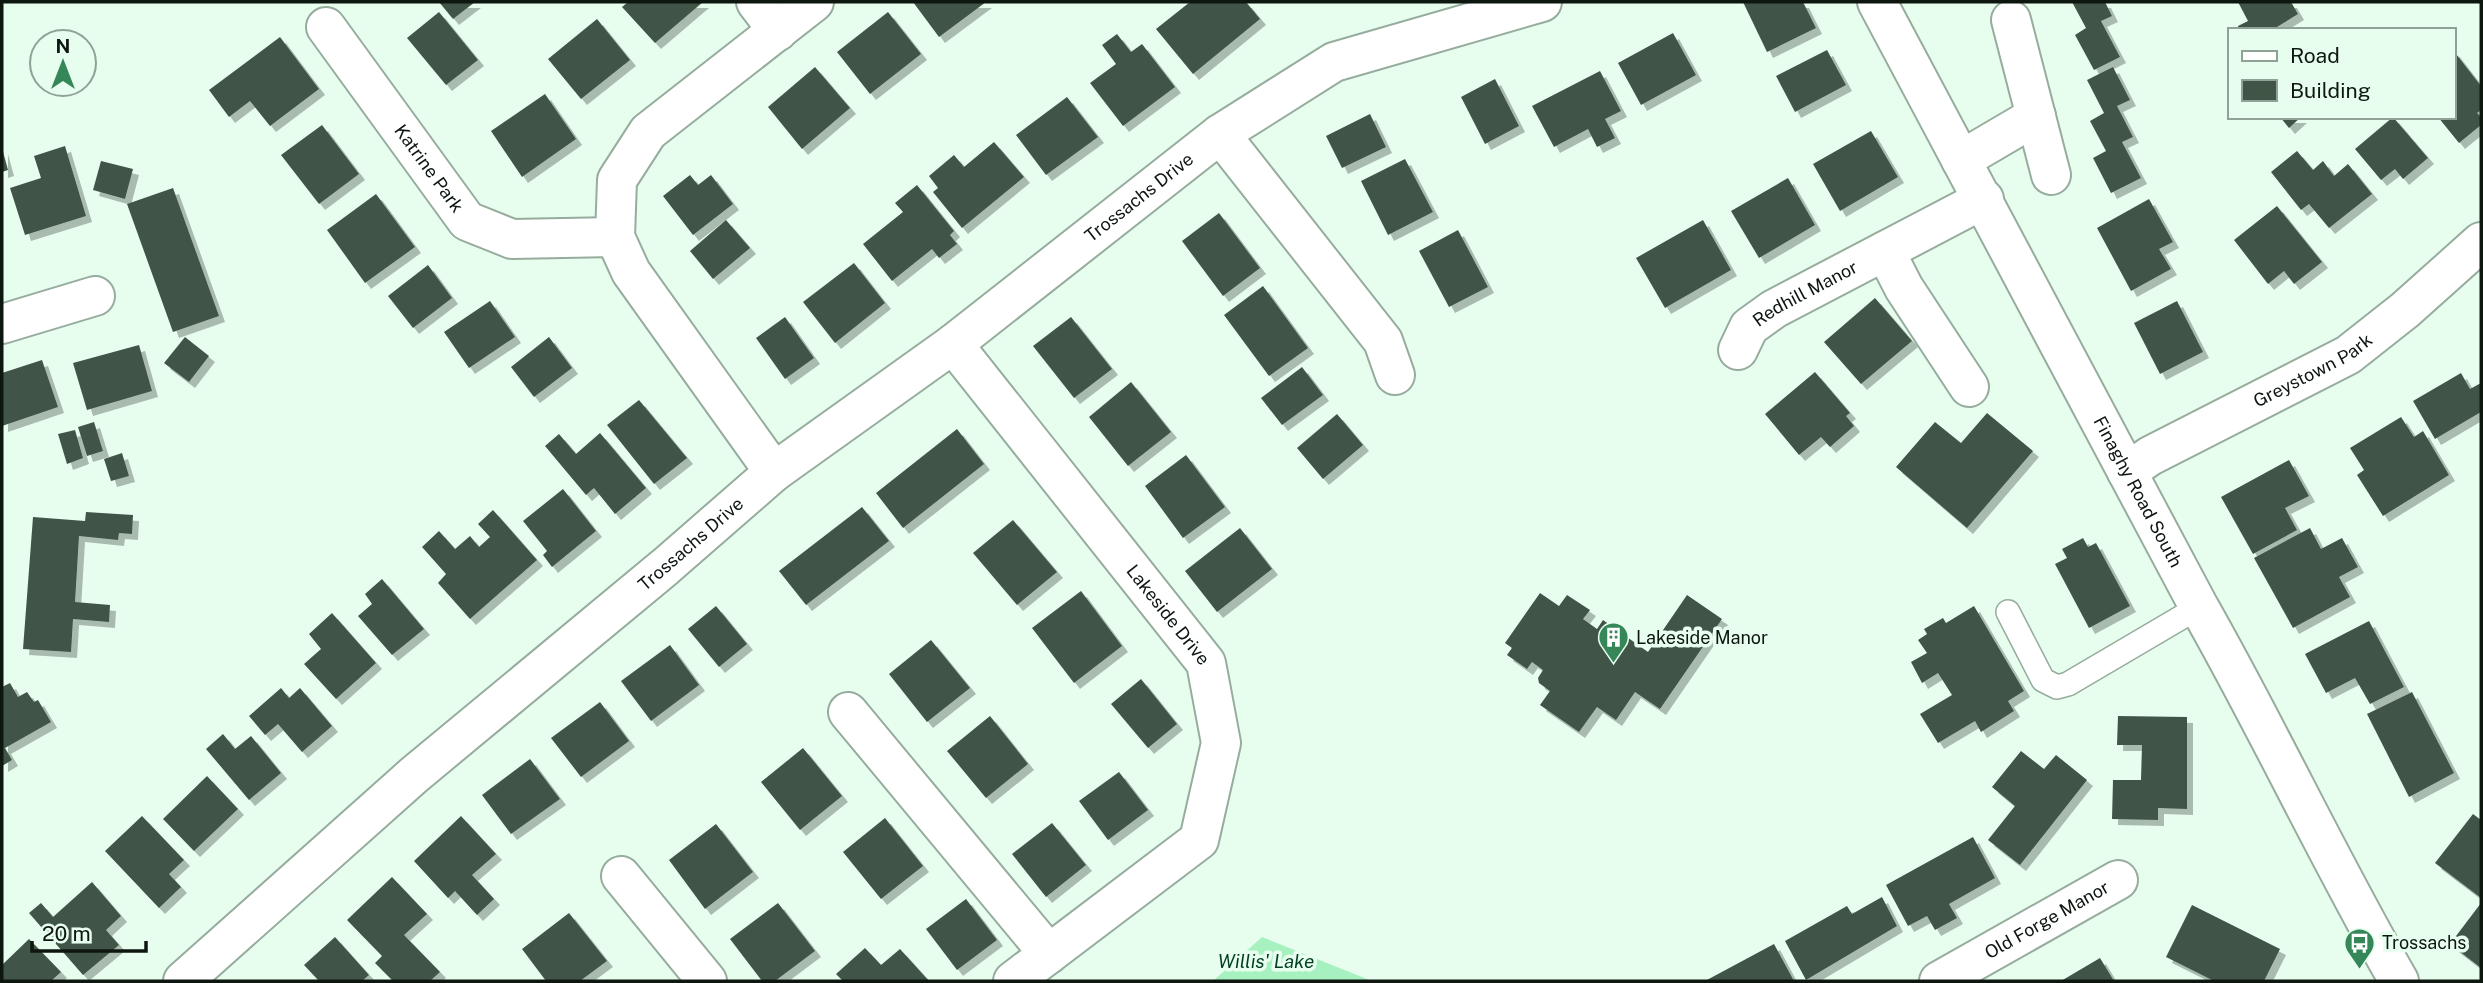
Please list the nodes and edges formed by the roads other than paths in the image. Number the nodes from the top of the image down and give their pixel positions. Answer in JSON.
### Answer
{"nodes":[{"id":1,"x":814,"y":2,"type":"edge"},
{"id":2,"x":1542,"y":2,"type":"edge"},
{"id":3,"x":1877,"y":2,"type":"edge"},
{"id":4,"x":767,"y":17,"type":"edge"},
{"id":5,"x":2011,"y":20,"type":"dead end"},
{"id":6,"x":326,"y":27,"type":"dead end"},
{"id":7,"x":2036,"y":116,"type":"junction"},
{"id":8,"x":1220,"y":134,"type":"junction"},
{"id":9,"x":1961,"y":160,"type":"junction"},
{"id":10,"x":2051,"y":175,"type":"dead end"},
{"id":11,"x":1984,"y":199,"type":"junction"},
{"id":12,"x":615,"y":237,"type":"junction"},
{"id":13,"x":2481,"y":242,"type":"edge"},
{"id":14,"x":1885,"y":251,"type":"junction"},
{"id":15,"x":95,"y":296,"type":"dead end"},
{"id":16,"x":2,"y":324,"type":"edge"},
{"id":17,"x":953,"y":344,"type":"junction"},
{"id":18,"x":1738,"y":350,"type":"dead end"},
{"id":19,"x":1395,"y":375,"type":"dead end"},
{"id":20,"x":1969,"y":387,"type":"dead end"},
{"id":21,"x":774,"y":472,"type":"junction"},
{"id":22,"x":2126,"y":472,"type":"junction"},
{"id":23,"x":2199,"y":607,"type":"junction"},
{"id":24,"x":2008,"y":612,"type":"dead end"},
{"id":25,"x":848,"y":712,"type":"dead end"},
{"id":26,"x":621,"y":876,"type":"dead end"},
{"id":27,"x":2118,"y":880,"type":"dead end"},
{"id":28,"x":1049,"y":954,"type":"junction"},
{"id":29,"x":183,"y":981,"type":"edge"},
{"id":30,"x":706,"y":981,"type":"edge"},
{"id":31,"x":1013,"y":981,"type":"edge"},
{"id":32,"x":1939,"y":981,"type":"edge"},
{"id":33,"x":2399,"y":981,"type":"edge"}],
"edges":[{"from":1,"to":4,"type":"street"},
{"from":2,"to":8,"type":"street","name":"Trossachs Drive"},
{"from":3,"to":9,"type":"street","name":"Finaghy Road South"},
{"from":4,"to":12,"type":"street"},
{"from":5,"to":7,"type":"street"},
{"from":6,"to":12,"type":"street","name":"Katrine Park"},
{"from":7,"to":9,"type":"street"},
{"from":7,"to":10,"type":"street"},
{"from":8,"to":17,"type":"street","name":"Trossachs Drive"},
{"from":8,"to":19,"type":"street"},
{"from":9,"to":11,"type":"street","name":"Finaghy Road South"},
{"from":11,"to":14,"type":"street","name":"Redhill Manor"},
{"from":11,"to":22,"type":"street","name":"Finaghy Road South"},
{"from":12,"to":21,"type":"street"},
{"from":13,"to":22,"type":"street","name":"Greystown Park"},
{"from":14,"to":18,"type":"street","name":"Redhill Manor"},
{"from":14,"to":20,"type":"street"},
{"from":15,"to":16,"type":"street"},
{"from":17,"to":21,"type":"street","name":"Trossachs Drive"},
{"from":17,"to":28,"type":"street","name":"Lakeside Drive"},
{"from":21,"to":29,"type":"street","name":"Trossachs Drive"},
{"from":22,"to":23,"type":"street","name":"Finaghy Road South"},
{"from":23,"to":24,"type":"lane"},
{"from":23,"to":33,"type":"street","name":"Finaghy Road South"},
{"from":25,"to":28,"type":"street"},
{"from":26,"to":30,"type":"street"},
{"from":27,"to":32,"type":"street","name":"Old Forge Manor"},
{"from":28,"to":31,"type":"street","name":"Lakeside Drive"}]}
